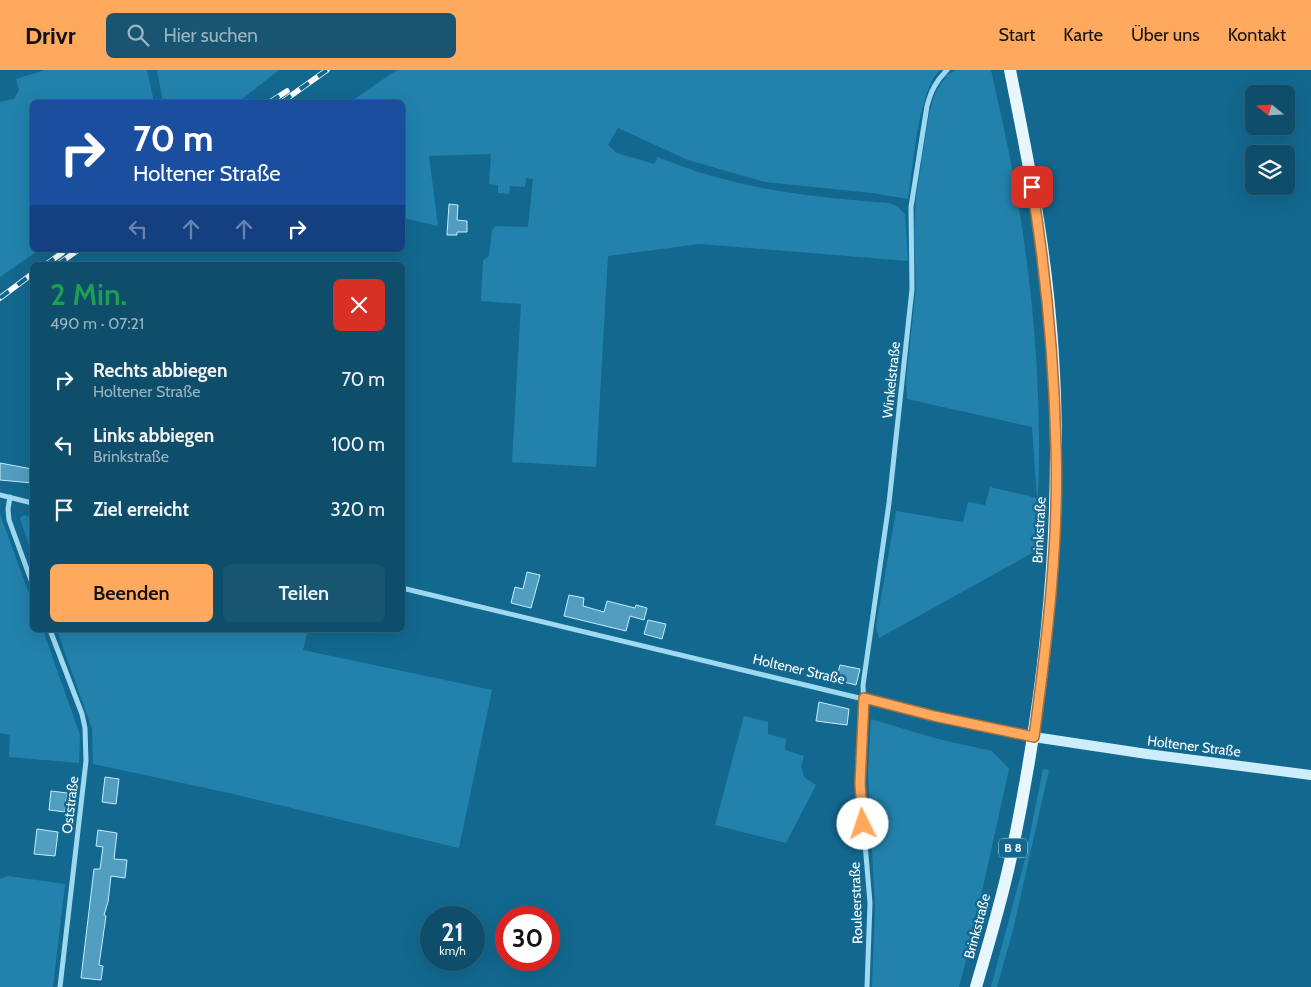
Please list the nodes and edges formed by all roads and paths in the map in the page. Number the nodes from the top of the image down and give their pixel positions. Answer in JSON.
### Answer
{"nodes":[{"id":1,"x":947,"y":70,"type":"edge"},
{"id":2,"x":1010,"y":70,"type":"edge"},
{"id":3,"x":0,"y":495,"type":"edge"},
{"id":4,"x":10,"y":497,"type":"junction"},
{"id":5,"x":30,"y":502,"type":"edge"},
{"id":6,"x":30,"y":578,"type":"edge"},
{"id":7,"x":405,"y":589,"type":"edge"},
{"id":8,"x":51,"y":632,"type":"edge"},
{"id":9,"x":864,"y":698,"type":"junction"},
{"id":10,"x":1034,"y":737,"type":"junction"},
{"id":11,"x":1311,"y":775,"type":"edge"},
{"id":12,"x":60,"y":987,"type":"edge"},
{"id":13,"x":867,"y":987,"type":"edge"},
{"id":14,"x":976,"y":987,"type":"edge"}],
"edges":[{"from":1,"to":9,"type":"street","name":"Winkelstraße"},
{"from":2,"to":10,"type":"main road","name":"Brinkstraße","number":"B 8"},
{"from":3,"to":4,"type":"street"},
{"from":4,"to":5,"type":"street"},
{"from":4,"to":6,"type":"street"},
{"from":7,"to":9,"type":"street","name":"Holtener Straße"},
{"from":8,"to":12,"type":"street","name":"Oststraße"},
{"from":9,"to":10,"type":"street","name":"Holtener Straße"},
{"from":9,"to":13,"type":"street","name":"Rouleerstraße"},
{"from":10,"to":11,"type":"main road","name":"Holtener Straße"},
{"from":10,"to":14,"type":"main road","name":"Brinkstraße","number":"B 8"}]}
